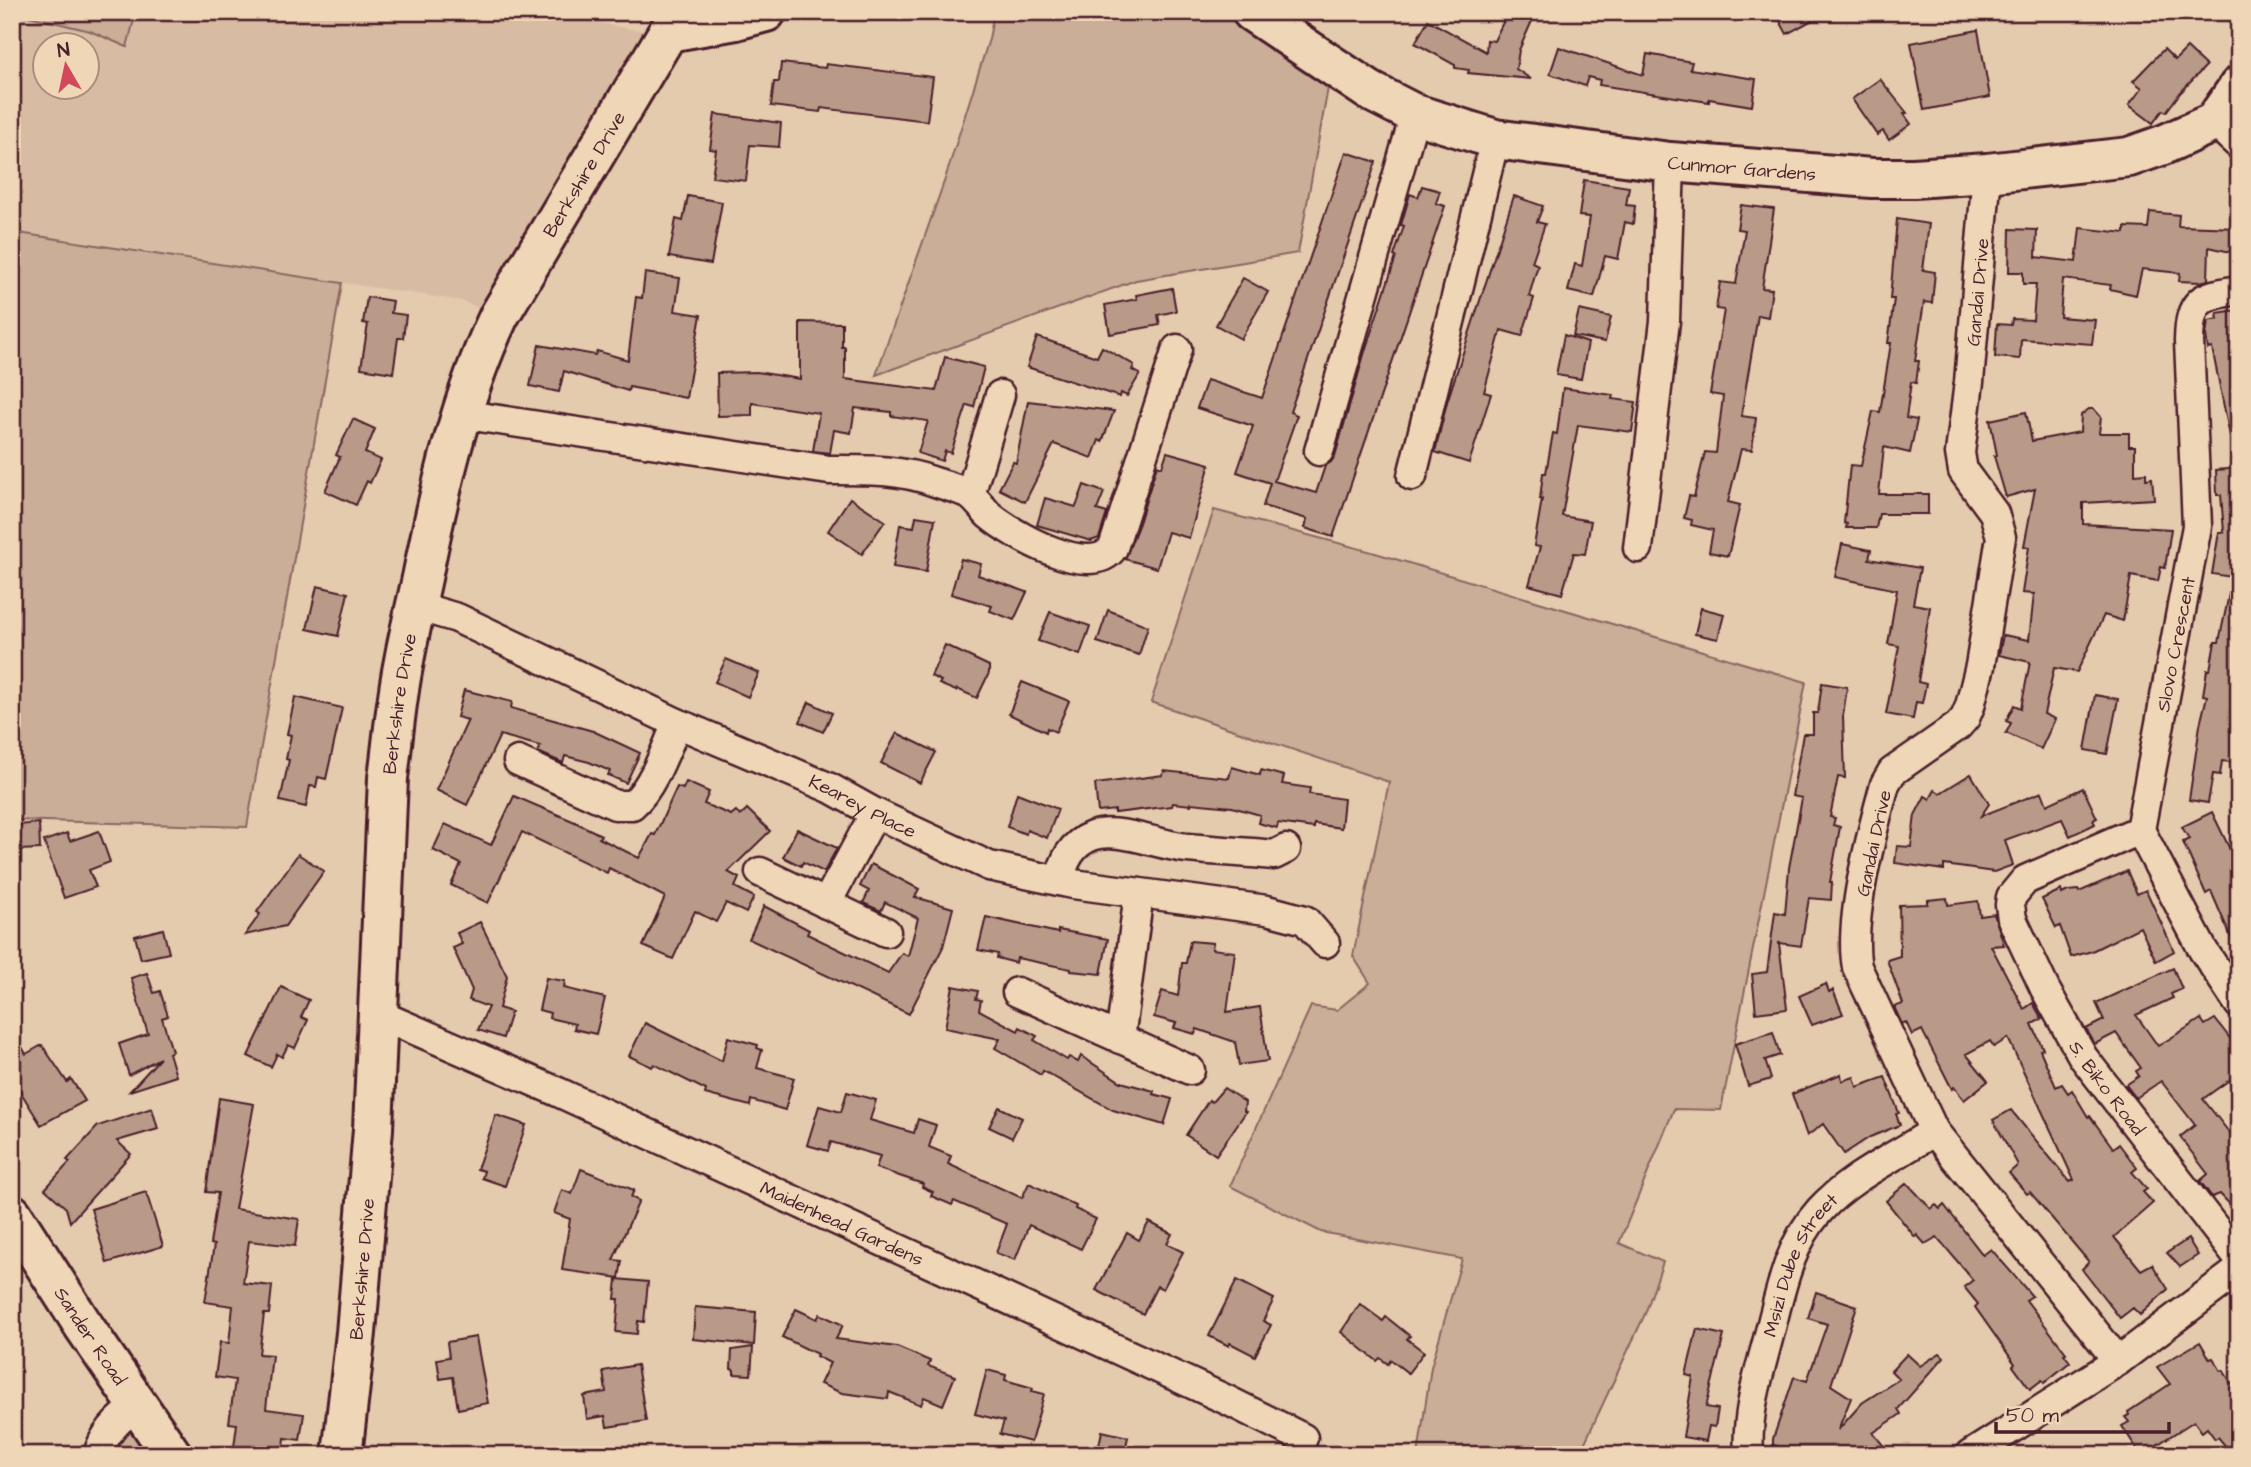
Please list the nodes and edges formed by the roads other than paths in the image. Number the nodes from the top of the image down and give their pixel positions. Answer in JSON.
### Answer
{"nodes":[{"id":1,"x":766,"y":12,"type":"edge"},
{"id":2,"x":1252,"y":12,"type":"edge"},
{"id":3,"x":672,"y":22,"type":"edge"},
{"id":4,"x":2239,"y":86,"type":"edge"},
{"id":5,"x":1415,"y":114,"type":"junction"},
{"id":6,"x":2226,"y":134,"type":"edge"},
{"id":7,"x":1495,"y":139,"type":"junction"},
{"id":8,"x":1670,"y":162,"type":"junction"},
{"id":9,"x":1987,"y":173,"type":"junction"},
{"id":10,"x":2239,"y":290,"type":"edge"},
{"id":11,"x":1177,"y":349,"type":"dead end"},
{"id":12,"x":1000,"y":396,"type":"dead end"},
{"id":13,"x":460,"y":414,"type":"junction"},
{"id":14,"x":1319,"y":451,"type":"dead end"},
{"id":15,"x":1412,"y":476,"type":"dead end"},
{"id":16,"x":970,"y":495,"type":"junction"},
{"id":17,"x":1639,"y":548,"type":"dead end"},
{"id":18,"x":416,"y":607,"type":"junction"},
{"id":19,"x":677,"y":723,"type":"junction"},
{"id":20,"x":518,"y":761,"type":"dead end"},
{"id":21,"x":875,"y":813,"type":"junction"},
{"id":22,"x":2140,"y":830,"type":"junction"},
{"id":23,"x":1286,"y":849,"type":"dead end"},
{"id":24,"x":761,"y":872,"type":"dead end"},
{"id":25,"x":1059,"y":881,"type":"junction"},
{"id":26,"x":1139,"y":893,"type":"junction"},
{"id":27,"x":826,"y":904,"type":"junction"},
{"id":28,"x":886,"y":932,"type":"dead end"},
{"id":29,"x":1325,"y":943,"type":"dead end"},
{"id":30,"x":1017,"y":992,"type":"dead end"},
{"id":31,"x":2239,"y":1004,"type":"edge"},
{"id":32,"x":378,"y":1014,"type":"junction"},
{"id":33,"x":1121,"y":1039,"type":"junction"},
{"id":34,"x":1190,"y":1070,"type":"dead end"},
{"id":35,"x":1934,"y":1131,"type":"junction"},
{"id":36,"x":17,"y":1230,"type":"edge"},
{"id":37,"x":2239,"y":1259,"type":"edge"},
{"id":38,"x":2239,"y":1270,"type":"edge"},
{"id":39,"x":2118,"y":1362,"type":"junction"},
{"id":40,"x":139,"y":1405,"type":"junction"},
{"id":41,"x":1303,"y":1437,"type":"dead end"},
{"id":42,"x":99,"y":1455,"type":"edge"},
{"id":43,"x":172,"y":1455,"type":"edge"},
{"id":44,"x":342,"y":1455,"type":"edge"},
{"id":45,"x":1749,"y":1455,"type":"edge"},
{"id":46,"x":1970,"y":1455,"type":"edge"}],
"edges":[{"from":1,"to":3,"type":"street"},
{"from":2,"to":5,"type":"street","name":"Cunmor Gardens"},
{"from":3,"to":13,"type":"street","name":"Berkshire Drive"},
{"from":4,"to":6,"type":"street","name":"Cunmor Gardens"},
{"from":5,"to":7,"type":"street","name":"Cunmor Gardens"},
{"from":5,"to":14,"type":"street"},
{"from":6,"to":9,"type":"street","name":"Cunmor Gardens"},
{"from":7,"to":8,"type":"street","name":"Cunmor Gardens"},
{"from":7,"to":15,"type":"street"},
{"from":8,"to":9,"type":"street","name":"Cunmor Gardens"},
{"from":8,"to":17,"type":"street"},
{"from":9,"to":35,"type":"street","name":"Gandai Drive"},
{"from":10,"to":22,"type":"street","name":"Slovo Crescent"},
{"from":11,"to":16,"type":"street"},
{"from":12,"to":16,"type":"street"},
{"from":13,"to":16,"type":"street"},
{"from":13,"to":18,"type":"street","name":"Berkshire Drive"},
{"from":18,"to":19,"type":"street","name":"Kearey Place"},
{"from":18,"to":32,"type":"street","name":"Berkshire Drive"},
{"from":19,"to":20,"type":"street"},
{"from":19,"to":21,"type":"street","name":"Kearey Place"},
{"from":21,"to":25,"type":"street","name":"Kearey Place"},
{"from":21,"to":27,"type":"street"},
{"from":22,"to":31,"type":"street"},
{"from":22,"to":37,"type":"street","name":"S. Biko Road"},
{"from":23,"to":25,"type":"street"},
{"from":24,"to":27,"type":"street"},
{"from":25,"to":26,"type":"street","name":"Kearey Place"},
{"from":26,"to":29,"type":"street","name":"Kearey Place"},
{"from":26,"to":33,"type":"street"},
{"from":27,"to":28,"type":"street"},
{"from":30,"to":33,"type":"street"},
{"from":32,"to":41,"type":"street","name":"Maidenhead Gardens"},
{"from":32,"to":44,"type":"street","name":"Berkshire Drive"},
{"from":33,"to":34,"type":"street"},
{"from":35,"to":39,"type":"street","name":"Gandai Drive"},
{"from":35,"to":45,"type":"street","name":"Msizi Dube Street"},
{"from":36,"to":40,"type":"street","name":"Sander Road"},
{"from":38,"to":39,"type":"street"},
{"from":39,"to":46,"type":"street"},
{"from":40,"to":42,"type":"street"},
{"from":40,"to":43,"type":"street","name":"Sander Road"}]}
